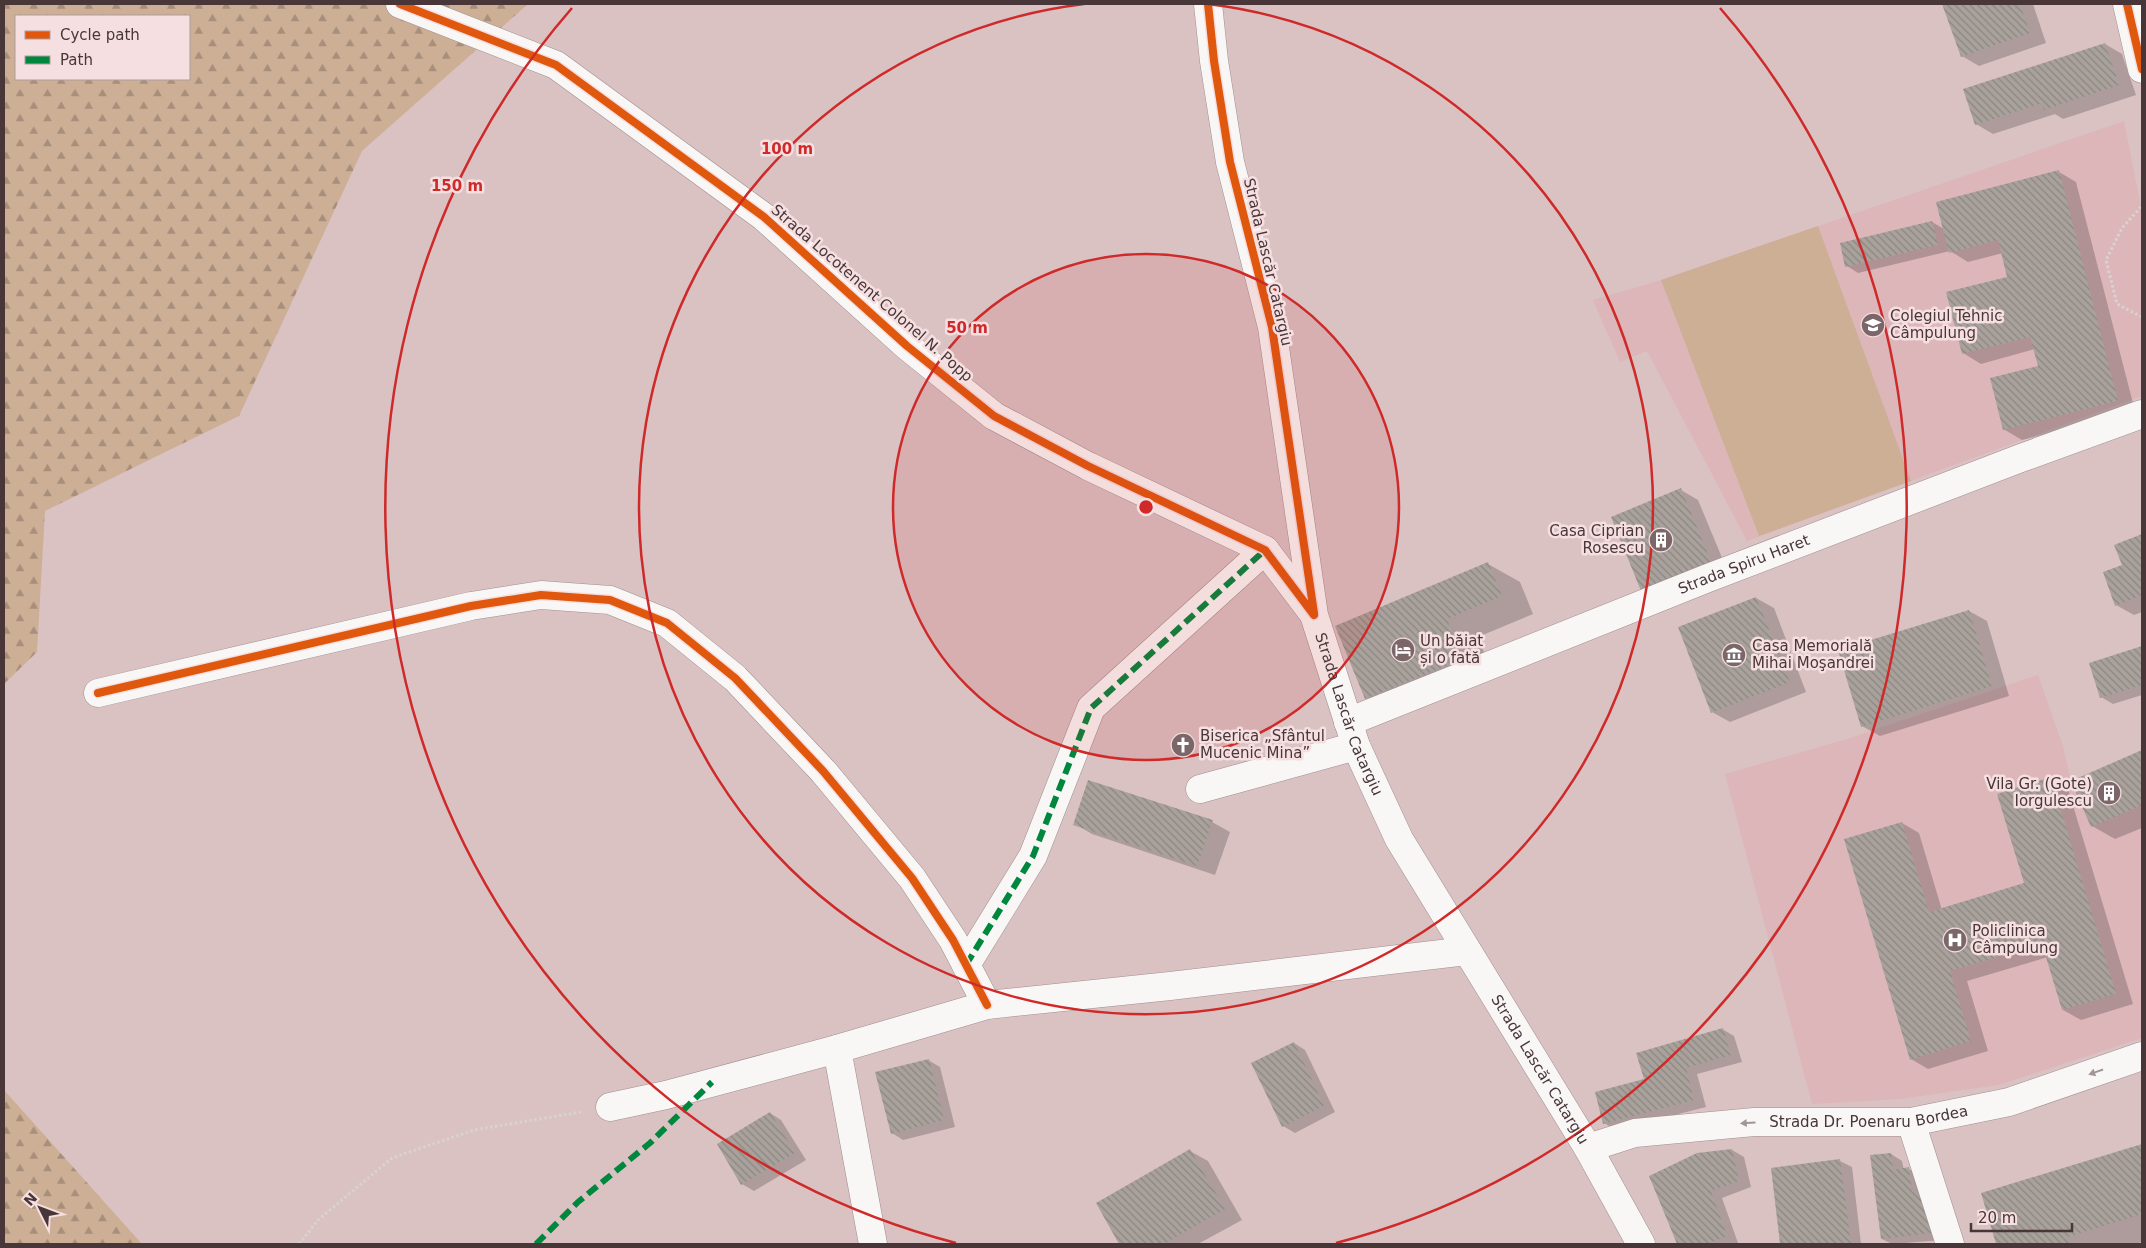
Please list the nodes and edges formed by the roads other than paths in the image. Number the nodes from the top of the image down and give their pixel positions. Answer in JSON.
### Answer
{"nodes":[{"id":1,"x":400,"y":4,"type":"edge"},
{"id":2,"x":1208,"y":4,"type":"edge"},
{"id":3,"x":2127,"y":4,"type":"edge"},
{"id":4,"x":2142,"y":69,"type":"edge"},
{"id":5,"x":2142,"y":414,"type":"edge"},
{"id":6,"x":1265,"y":550,"type":"junction"},
{"id":7,"x":1314,"y":615,"type":"junction"},
{"id":8,"x":98,"y":693,"type":"dead end"},
{"id":9,"x":1352,"y":734,"type":"junction"},
{"id":10,"x":1200,"y":789,"type":"dead end"},
{"id":11,"x":1468,"y":951,"type":"junction"},
{"id":12,"x":966,"y":966,"type":"junction"},
{"id":13,"x":987,"y":1005,"type":"junction"},
{"id":14,"x":837,"y":1049,"type":"junction"},
{"id":15,"x":2142,"y":1056,"type":"edge"},
{"id":16,"x":610,"y":1107,"type":"road end"},
{"id":17,"x":1912,"y":1122,"type":"junction"},
{"id":18,"x":1588,"y":1148,"type":"junction"},
{"id":19,"x":873,"y":1244,"type":"edge"},
{"id":20,"x":1641,"y":1244,"type":"edge"},
{"id":21,"x":1950,"y":1244,"type":"edge"}],
"edges":[{"from":1,"to":6,"type":"street","name":"Strada Locotenent Colonel N. Popp"},
{"from":2,"to":7,"type":"street","name":"Strada Lascăr Catargiu"},
{"from":3,"to":4,"type":"street"},
{"from":5,"to":9,"type":"street","name":"Strada Spiru Haret"},
{"from":6,"to":7,"type":"street","name":"Strada Locotenent Colonel N. Popp"},
{"from":6,"to":12,"type":"street"},
{"from":7,"to":9,"type":"street","name":"Strada Lascăr Catargiu"},
{"from":8,"to":12,"type":"street"},
{"from":9,"to":10,"type":"street","name":"Strada Spiru Haret"},
{"from":9,"to":11,"type":"street","name":"Strada Lascăr Catargiu"},
{"from":11,"to":13,"type":"street"},
{"from":11,"to":18,"type":"street","name":"Strada Lascăr Catargiu"},
{"from":12,"to":13,"type":"street"},
{"from":13,"to":14,"type":"street"},
{"from":14,"to":16,"type":"street"},
{"from":14,"to":19,"type":"street"},
{"from":15,"to":17,"type":"street","name":"Strada Dr. Poenaru Bordea","one_way":true},
{"from":17,"to":18,"type":"street","name":"Strada Dr. Poenaru Bordea","one_way":true},
{"from":17,"to":21,"type":"street"},
{"from":18,"to":20,"type":"street","name":"Strada Lascăr Catargiu"}]}
